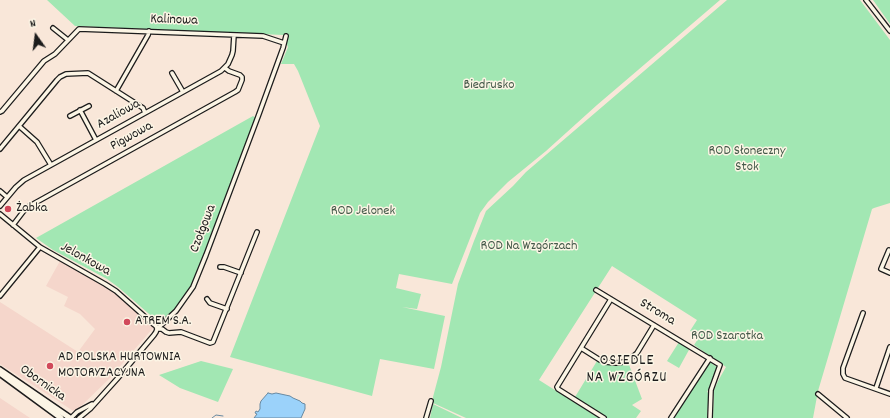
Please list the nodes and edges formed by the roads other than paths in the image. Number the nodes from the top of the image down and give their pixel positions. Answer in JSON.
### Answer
{"nodes":[{"id":1,"x":866,"y":0,"type":"edge"},
{"id":2,"x":54,"y":28,"type":"dead end"},
{"id":3,"x":149,"y":31,"type":"junction"},
{"id":4,"x":890,"y":31,"type":"edge"},
{"id":5,"x":234,"y":35,"type":"junction"},
{"id":6,"x":286,"y":36,"type":"dead end"},
{"id":7,"x":68,"y":40,"type":"junction"},
{"id":8,"x":284,"y":43,"type":"junction"},
{"id":9,"x":225,"y":68,"type":"junction"},
{"id":10,"x":172,"y":72,"type":"dead end"},
{"id":11,"x":116,"y":91,"type":"junction"},
{"id":12,"x":183,"y":92,"type":"junction"},
{"id":13,"x":89,"y":106,"type":"dead end"},
{"id":14,"x":80,"y":110,"type":"junction"},
{"id":15,"x":0,"y":112,"type":"edge"},
{"id":16,"x":145,"y":113,"type":"junction"},
{"id":17,"x":70,"y":116,"type":"dead end"},
{"id":18,"x":19,"y":126,"type":"junction"},
{"id":19,"x":96,"y":140,"type":"junction"},
{"id":20,"x":0,"y":149,"type":"edge"},
{"id":21,"x":51,"y":165,"type":"junction"},
{"id":22,"x":0,"y":191,"type":"edge"},
{"id":23,"x":7,"y":197,"type":"junction"},
{"id":24,"x":0,"y":206,"type":"edge"},
{"id":25,"x":0,"y":214,"type":"edge"},
{"id":26,"x":13,"y":225,"type":"junction"},
{"id":27,"x":258,"y":232,"type":"dead end"},
{"id":28,"x":40,"y":247,"type":"junction"},
{"id":29,"x":889,"y":250,"type":"dead end"},
{"id":30,"x":220,"y":267,"type":"dead end"},
{"id":31,"x":241,"y":273,"type":"junction"},
{"id":32,"x":890,"y":273,"type":"edge"},
{"id":33,"x":596,"y":290,"type":"dead end"},
{"id":34,"x":0,"y":296,"type":"edge"},
{"id":35,"x":207,"y":299,"type":"dead end"},
{"id":36,"x":612,"y":299,"type":"junction"},
{"id":37,"x":227,"y":309,"type":"junction"},
{"id":38,"x":863,"y":313,"type":"dead end"},
{"id":39,"x":654,"y":325,"type":"junction"},
{"id":40,"x":157,"y":329,"type":"junction"},
{"id":41,"x":890,"y":346,"type":"edge"},
{"id":42,"x":581,"y":348,"type":"junction"},
{"id":43,"x":710,"y":358,"type":"junction"},
{"id":44,"x":0,"y":370,"type":"edge"},
{"id":45,"x":0,"y":374,"type":"edge"},
{"id":46,"x":876,"y":388,"type":"junction"},
{"id":47,"x":818,"y":394,"type":"dead end"},
{"id":48,"x":890,"y":394,"type":"edge"},
{"id":49,"x":431,"y":400,"type":"dead end"},
{"id":50,"x":95,"y":403,"type":"junction"},
{"id":51,"x":56,"y":416,"type":"edge"},
{"id":52,"x":80,"y":417,"type":"edge"},
{"id":53,"x":61,"y":418,"type":"edge"},
{"id":54,"x":70,"y":418,"type":"edge"},
{"id":55,"x":426,"y":418,"type":"edge"},
{"id":56,"x":604,"y":418,"type":"edge"},
{"id":57,"x":671,"y":418,"type":"edge"},
{"id":58,"x":710,"y":418,"type":"edge"},
{"id":59,"x":847,"y":418,"type":"edge"}],
"edges":[{"from":1,"to":4,"type":"street"},
{"from":2,"to":7,"type":"street"},
{"from":3,"to":5,"type":"street","name":"Kalinowa"},
{"from":3,"to":7,"type":"street","name":"Kalinowa"},
{"from":3,"to":11,"type":"street"},
{"from":5,"to":8,"type":"street","name":"Kalinowa"},
{"from":5,"to":9,"type":"street"},
{"from":6,"to":8,"type":"street","name":"Czołgowa"},
{"from":7,"to":15,"type":"street","name":"Kalinowa"},
{"from":8,"to":40,"type":"street","name":"Czołgowa"},
{"from":9,"to":12,"type":"street","name":"Azaliowa"},
{"from":9,"to":26,"type":"street","name":"Pigwowa"},
{"from":10,"to":12,"type":"street"},
{"from":11,"to":16,"type":"street"},
{"from":11,"to":18,"type":"street"},
{"from":12,"to":16,"type":"street","name":"Azaliowa"},
{"from":13,"to":14,"type":"street"},
{"from":14,"to":17,"type":"street"},
{"from":14,"to":19,"type":"street"},
{"from":16,"to":19,"type":"street","name":"Azaliowa"},
{"from":18,"to":20,"type":"street"},
{"from":18,"to":21,"type":"street"},
{"from":19,"to":21,"type":"street","name":"Azaliowa"},
{"from":21,"to":23,"type":"street","name":"Azaliowa"},
{"from":22,"to":23,"type":"street"},
{"from":23,"to":24,"type":"street","name":"Azaliowa"},
{"from":25,"to":26,"type":"street","name":"Jelonkowa"},
{"from":26,"to":28,"type":"street","name":"Jelonkowa"},
{"from":27,"to":31,"type":"street"},
{"from":28,"to":34,"type":"street"},
{"from":28,"to":40,"type":"street","name":"Jelonkowa"},
{"from":29,"to":32,"type":"street"},
{"from":30,"to":31,"type":"street"},
{"from":31,"to":37,"type":"street"},
{"from":33,"to":36,"type":"street","name":"Stroma"},
{"from":35,"to":37,"type":"street"},
{"from":36,"to":39,"type":"street","name":"Stroma"},
{"from":36,"to":42,"type":"street"},
{"from":37,"to":40,"type":"street"},
{"from":38,"to":46,"type":"street"},
{"from":39,"to":42,"type":"street"},
{"from":39,"to":43,"type":"street","name":"Stroma"},
{"from":40,"to":50,"type":"street","name":"Czołgowa"},
{"from":41,"to":46,"type":"street"},
{"from":42,"to":56,"type":"street"},
{"from":43,"to":57,"type":"street"},
{"from":43,"to":58,"type":"street"},
{"from":44,"to":54,"type":"main road","name":"Obornicka"},
{"from":45,"to":51,"type":"main road","name":"Obornicka"},
{"from":46,"to":48,"type":"street"},
{"from":47,"to":59,"type":"street"},
{"from":49,"to":55,"type":"street"},
{"from":50,"to":52,"type":"street","name":"Czołgowa"},
{"from":50,"to":54,"type":"street","name":"Czołgowa"},
{"from":51,"to":53,"type":"main road","name":"Obornicka"}]}
